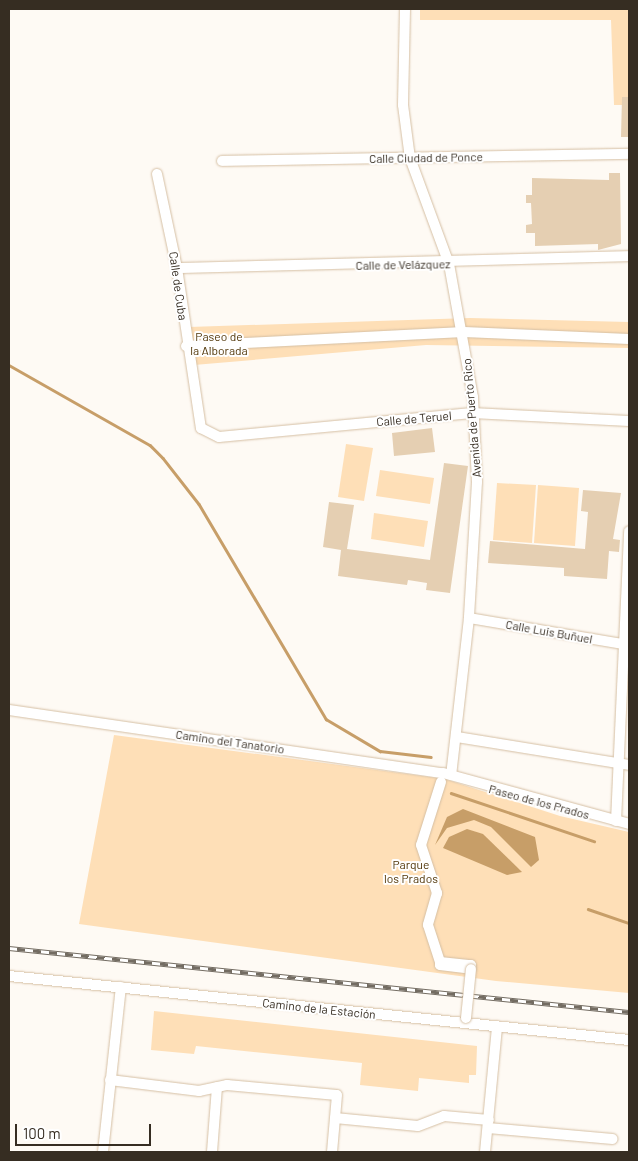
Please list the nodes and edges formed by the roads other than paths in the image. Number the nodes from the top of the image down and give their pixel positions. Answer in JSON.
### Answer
{"nodes":[{"id":1,"x":405,"y":9,"type":"edge"},
{"id":2,"x":629,"y":154,"type":"edge"},
{"id":3,"x":410,"y":158,"type":"junction"},
{"id":4,"x":222,"y":161,"type":"dead end"},
{"id":5,"x":157,"y":174,"type":"dead end"},
{"id":6,"x":629,"y":256,"type":"edge"},
{"id":7,"x":449,"y":264,"type":"junction"},
{"id":8,"x":177,"y":268,"type":"junction"},
{"id":9,"x":464,"y":332,"type":"junction"},
{"id":10,"x":629,"y":339,"type":"edge"},
{"id":11,"x":186,"y":346,"type":"junction"},
{"id":12,"x":472,"y":413,"type":"junction"},
{"id":13,"x":629,"y":421,"type":"edge"},
{"id":14,"x":200,"y":428,"type":"joint"},
{"id":15,"x":629,"y":531,"type":"edge"},
{"id":16,"x":629,"y":560,"type":"edge"},
{"id":17,"x":628,"y":589,"type":"edge"},
{"id":18,"x":469,"y":618,"type":"junction"},
{"id":19,"x":627,"y":645,"type":"edge"},
{"id":20,"x":9,"y":710,"type":"edge"},
{"id":21,"x":457,"y":738,"type":"junction"},
{"id":22,"x":624,"y":764,"type":"edge"},
{"id":23,"x":451,"y":775,"type":"junction"},
{"id":24,"x":441,"y":782,"type":"dead end"},
{"id":25,"x":616,"y":821,"type":"junction"},
{"id":26,"x":629,"y":824,"type":"edge"},
{"id":27,"x":9,"y":976,"type":"edge"},
{"id":28,"x":121,"y":987,"type":"junction"},
{"id":29,"x":466,"y":1018,"type":"dead end"},
{"id":30,"x":496,"y":1027,"type":"junction"},
{"id":31,"x":629,"y":1040,"type":"edge"},
{"id":32,"x":110,"y":1080,"type":"junction"},
{"id":33,"x":217,"y":1087,"type":"junction"},
{"id":34,"x":335,"y":1118,"type":"junction"},
{"id":35,"x":488,"y":1124,"type":"junction"},
{"id":36,"x":613,"y":1139,"type":"dead end"},
{"id":37,"x":103,"y":1152,"type":"edge"},
{"id":38,"x":212,"y":1152,"type":"edge"},
{"id":39,"x":332,"y":1152,"type":"edge"},
{"id":40,"x":485,"y":1152,"type":"edge"}],
"edges":[{"from":1,"to":3,"type":"street","name":"Avenida de Puerto Rico"},
{"from":2,"to":3,"type":"street","name":"Calle Ciudad de Ponce"},
{"from":3,"to":4,"type":"street","name":"Calle Ciudad de Ponce"},
{"from":3,"to":7,"type":"street","name":"Avenida de Puerto Rico"},
{"from":5,"to":8,"type":"street","name":"Calle de Cuba"},
{"from":6,"to":7,"type":"street","name":"Calle de Velázquez"},
{"from":7,"to":8,"type":"street","name":"Calle de Velázquez"},
{"from":7,"to":9,"type":"street","name":"Avenida de Puerto Rico"},
{"from":8,"to":11,"type":"street","name":"Calle de Cuba"},
{"from":9,"to":10,"type":"street"},
{"from":9,"to":11,"type":"street"},
{"from":9,"to":12,"type":"street","name":"Avenida de Puerto Rico"},
{"from":11,"to":14,"type":"street","name":"Calle de Cuba"},
{"from":12,"to":13,"type":"street","name":"Calle de Teruel"},
{"from":12,"to":14,"type":"street","name":"Calle de Teruel"},
{"from":12,"to":18,"type":"street","name":"Avenida de Puerto Rico"},
{"from":15,"to":16,"type":"street"},
{"from":16,"to":17,"type":"street"},
{"from":17,"to":19,"type":"street"},
{"from":18,"to":19,"type":"street","name":"Calle Luis Buñuel"},
{"from":18,"to":21,"type":"street","name":"Avenida de Puerto Rico"},
{"from":19,"to":22,"type":"street"},
{"from":20,"to":23,"type":"street","name":"Camino del Tanatorio"},
{"from":21,"to":22,"type":"street"},
{"from":21,"to":23,"type":"street","name":"Avenida de Puerto Rico"},
{"from":22,"to":25,"type":"street"},
{"from":23,"to":25,"type":"street","name":"Paseo de los Prados"},
{"from":24,"to":29,"type":"street","bridge":true},
{"from":25,"to":26,"type":"street","name":"Paseo de los Prados"},
{"from":27,"to":28,"type":"street","name":"Camino de la Estación"},
{"from":28,"to":30,"type":"street","name":"Camino de la Estación"},
{"from":28,"to":32,"type":"street"},
{"from":30,"to":31,"type":"street","name":"Camino de la Estación"},
{"from":30,"to":35,"type":"street"},
{"from":32,"to":33,"type":"street"},
{"from":32,"to":37,"type":"street"},
{"from":33,"to":34,"type":"street"},
{"from":33,"to":38,"type":"street"},
{"from":34,"to":35,"type":"street"},
{"from":34,"to":39,"type":"street"},
{"from":35,"to":36,"type":"street"},
{"from":35,"to":40,"type":"street"}]}
